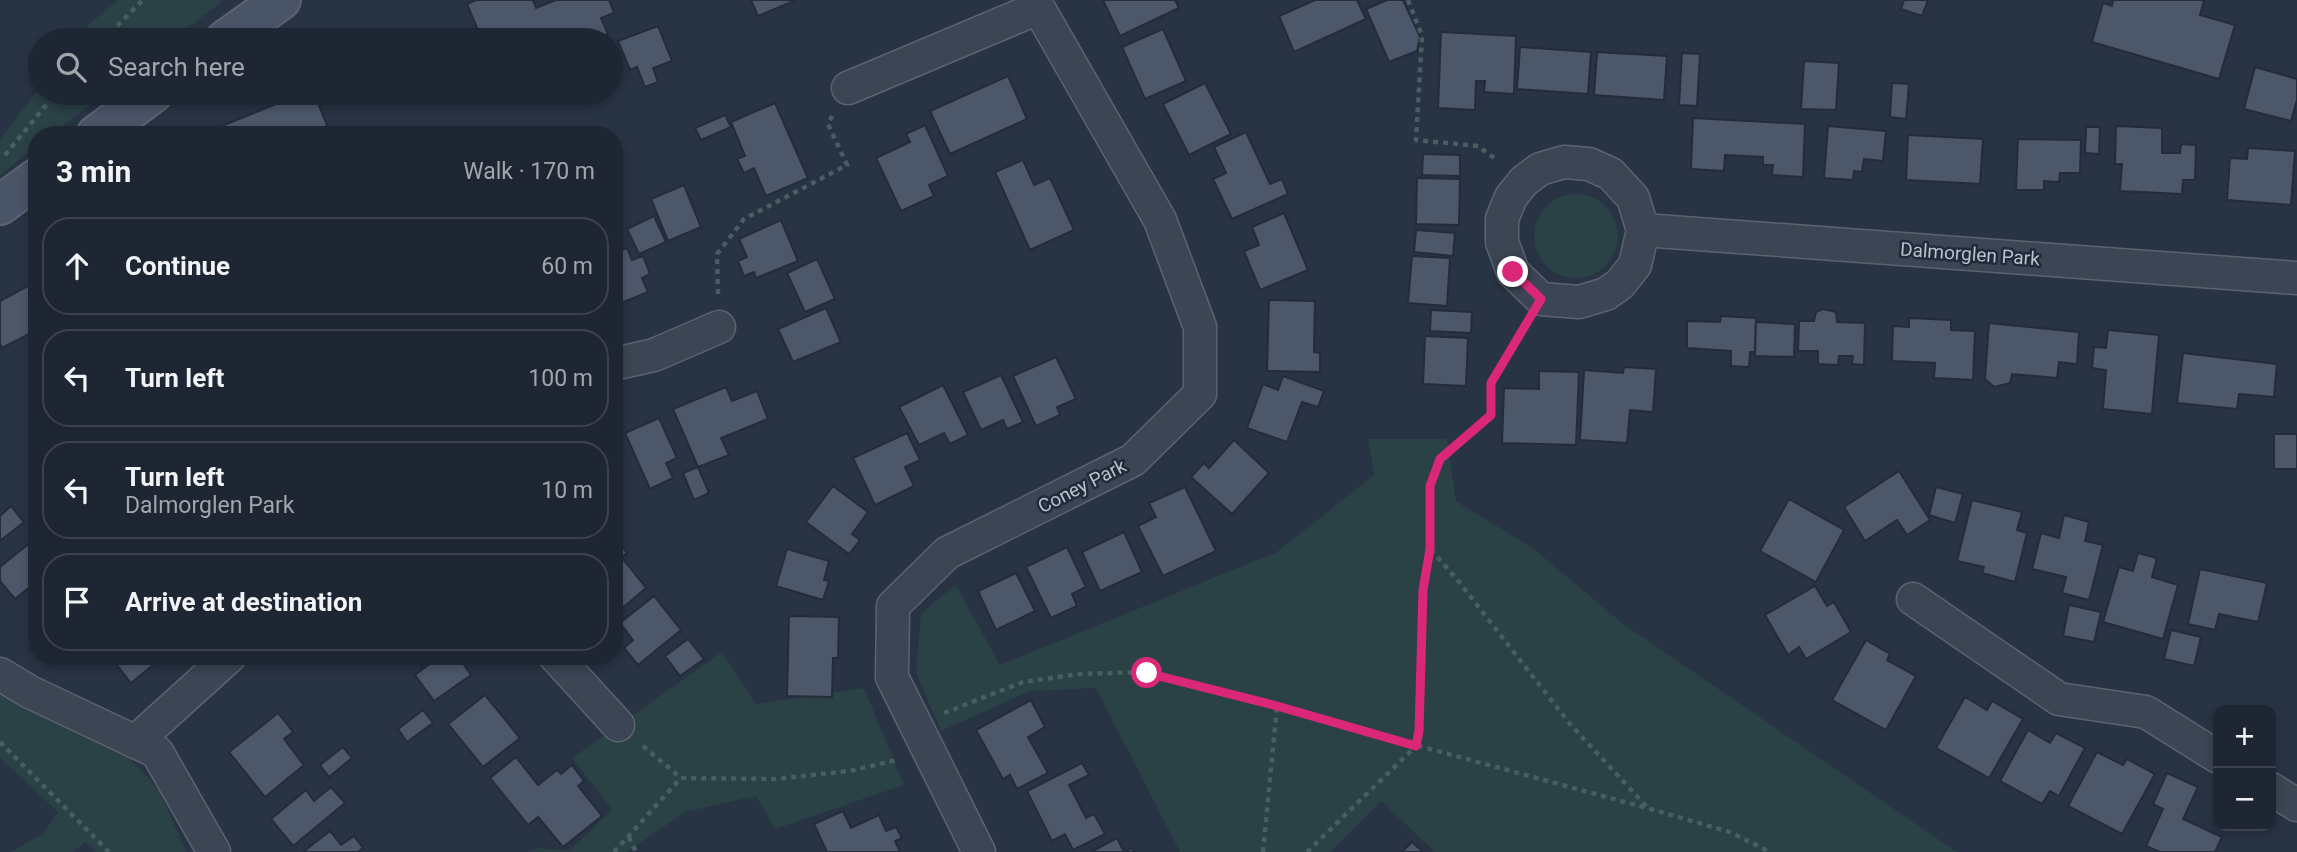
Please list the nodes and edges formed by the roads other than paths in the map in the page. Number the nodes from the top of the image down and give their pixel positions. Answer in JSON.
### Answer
{"nodes":[{"id":1,"x":281,"y":0,"type":"edge"},
{"id":2,"x":1036,"y":4,"type":"edge"},
{"id":3,"x":242,"y":28,"type":"edge"},
{"id":4,"x":848,"y":88,"type":"road end"},
{"id":5,"x":137,"y":105,"type":"edge"},
{"id":6,"x":108,"y":126,"type":"edge"},
{"id":7,"x":28,"y":185,"type":"edge"},
{"id":8,"x":0,"y":205,"type":"edge"},
{"id":9,"x":1643,"y":230,"type":"junction"},
{"id":10,"x":2297,"y":278,"type":"edge"},
{"id":11,"x":719,"y":327,"type":"road end"},
{"id":12,"x":623,"y":363,"type":"edge"},
{"id":13,"x":1913,"y":599,"type":"dead end"},
{"id":14,"x":220,"y":665,"type":"edge"},
{"id":15,"x":563,"y":665,"type":"edge"},
{"id":16,"x":0,"y":674,"type":"edge"},
{"id":17,"x":618,"y":725,"type":"road end"},
{"id":18,"x":135,"y":741,"type":"junction"},
{"id":19,"x":2213,"y":754,"type":"edge"},
{"id":20,"x":2276,"y":792,"type":"edge"},
{"id":21,"x":2297,"y":805,"type":"edge"},
{"id":22,"x":214,"y":852,"type":"edge"},
{"id":23,"x":979,"y":852,"type":"edge"}],
"edges":[{"from":1,"to":3,"type":"street"},
{"from":2,"to":4,"type":"street","name":"Coney Park"},
{"from":2,"to":23,"type":"street","name":"Coney Park"},
{"from":5,"to":6,"type":"street"},
{"from":7,"to":8,"type":"street"},
{"from":9,"to":9,"type":"street"},
{"from":9,"to":10,"type":"street","name":"Dalmorglen Park"},
{"from":11,"to":12,"type":"street"},
{"from":13,"to":19,"type":"street"},
{"from":14,"to":18,"type":"street"},
{"from":15,"to":17,"type":"street"},
{"from":16,"to":18,"type":"street"},
{"from":18,"to":22,"type":"street"},
{"from":20,"to":21,"type":"street"}]}
